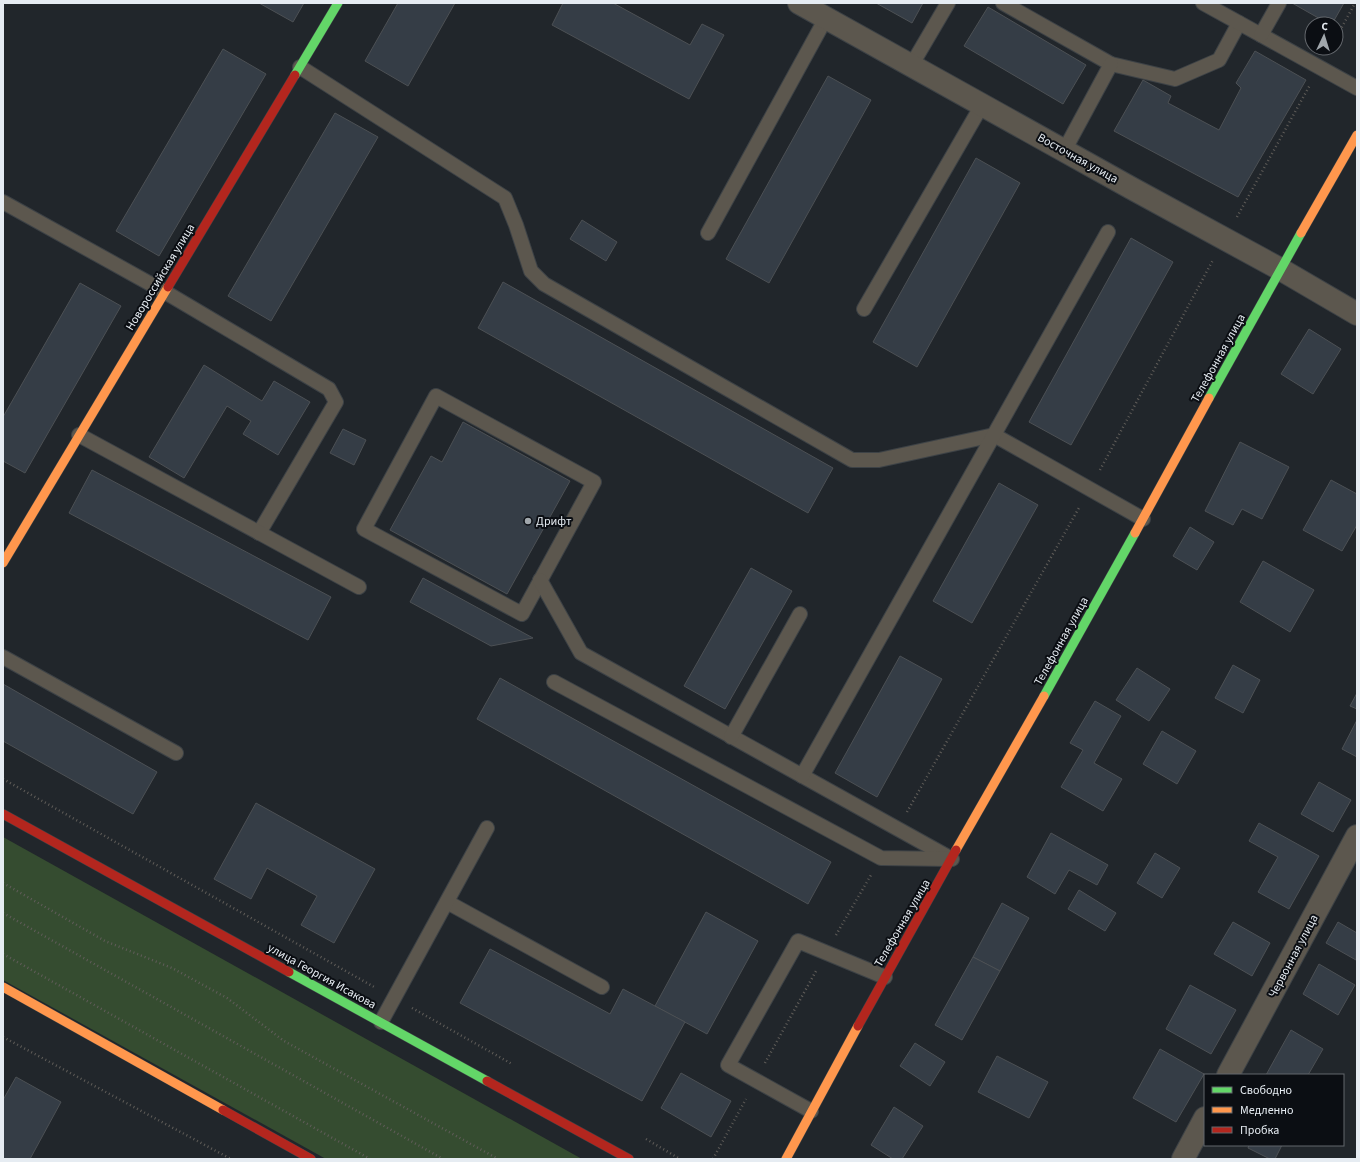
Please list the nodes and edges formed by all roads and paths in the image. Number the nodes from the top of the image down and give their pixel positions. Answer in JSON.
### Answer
{"nodes":[{"id":1,"x":338,"y":3,"type":"edge"},
{"id":2,"x":799,"y":3,"type":"edge"},
{"id":3,"x":948,"y":3,"type":"edge"},
{"id":4,"x":1003,"y":3,"type":"edge"},
{"id":5,"x":1203,"y":3,"type":"edge"},
{"id":6,"x":1279,"y":3,"type":"edge"},
{"id":7,"x":1355,"y":3,"type":"edge"},
{"id":8,"x":826,"y":18,"type":"junction"},
{"id":9,"x":1239,"y":23,"type":"junction"},
{"id":10,"x":1344,"y":23,"type":"edge"},
{"id":11,"x":1261,"y":35,"type":"junction"},
{"id":12,"x":1111,"y":64,"type":"junction"},
{"id":13,"x":911,"y":66,"type":"junction"},
{"id":14,"x":300,"y":67,"type":"junction"},
{"id":15,"x":1320,"y":68,"type":"junction"},
{"id":16,"x":1357,"y":88,"type":"edge"},
{"id":17,"x":982,"y":105,"type":"junction"},
{"id":18,"x":1357,"y":134,"type":"edge"},
{"id":19,"x":1064,"y":151,"type":"junction"},
{"id":20,"x":3,"y":202,"type":"edge"},
{"id":21,"x":1108,"y":232,"type":"dead end"},
{"id":22,"x":708,"y":233,"type":"dead end"},
{"id":23,"x":1225,"y":239,"type":"junction"},
{"id":24,"x":1280,"y":269,"type":"junction"},
{"id":25,"x":165,"y":292,"type":"junction"},
{"id":26,"x":864,"y":309,"type":"dead end"},
{"id":27,"x":1357,"y":314,"type":"edge"},
{"id":28,"x":79,"y":435,"type":"junction"},
{"id":29,"x":994,"y":436,"type":"junction"},
{"id":30,"x":1090,"y":489,"type":"junction"},
{"id":31,"x":1143,"y":519,"type":"junction"},
{"id":32,"x":259,"y":533,"type":"junction"},
{"id":33,"x":3,"y":563,"type":"edge"},
{"id":34,"x":540,"y":580,"type":"junction"},
{"id":35,"x":359,"y":587,"type":"dead end"},
{"id":36,"x":800,"y":614,"type":"dead end"},
{"id":37,"x":3,"y":657,"type":"edge"},
{"id":38,"x":554,"y":682,"type":"dead end"},
{"id":39,"x":731,"y":736,"type":"junction"},
{"id":40,"x":176,"y":753,"type":"dead end"},
{"id":41,"x":802,"y":776,"type":"junction"},
{"id":42,"x":3,"y":779,"type":"edge"},
{"id":43,"x":3,"y":814,"type":"edge"},
{"id":44,"x":487,"y":828,"type":"dead end"},
{"id":45,"x":898,"y":829,"type":"junction"},
{"id":46,"x":1357,"y":836,"type":"edge"},
{"id":47,"x":881,"y":858,"type":"junction"},
{"id":48,"x":952,"y":859,"type":"junction"},
{"id":49,"x":3,"y":883,"type":"edge"},
{"id":50,"x":447,"y":902,"type":"junction"},
{"id":51,"x":3,"y":913,"type":"edge"},
{"id":52,"x":826,"y":953,"type":"junction"},
{"id":53,"x":3,"y":954,"type":"edge"},
{"id":54,"x":885,"y":977,"type":"junction"},
{"id":55,"x":3,"y":987,"type":"edge"},
{"id":56,"x":602,"y":988,"type":"dead end"},
{"id":57,"x":394,"y":998,"type":"junction"},
{"id":58,"x":381,"y":1022,"type":"junction"},
{"id":59,"x":3,"y":1036,"type":"edge"},
{"id":60,"x":517,"y":1067,"type":"dead end"},
{"id":61,"x":1229,"y":1074,"type":"edge"},
{"id":62,"x":756,"y":1081,"type":"junction"},
{"id":63,"x":811,"y":1111,"type":"junction"},
{"id":64,"x":1204,"y":1120,"type":"edge"},
{"id":65,"x":640,"y":1136,"type":"dead end"},
{"id":66,"x":231,"y":1159,"type":"edge"},
{"id":67,"x":311,"y":1159,"type":"edge"},
{"id":68,"x":370,"y":1159,"type":"edge"},
{"id":69,"x":443,"y":1159,"type":"edge"},
{"id":70,"x":498,"y":1159,"type":"edge"},
{"id":71,"x":629,"y":1159,"type":"edge"},
{"id":72,"x":680,"y":1159,"type":"edge"},
{"id":73,"x":713,"y":1159,"type":"edge"},
{"id":74,"x":786,"y":1159,"type":"edge"},
{"id":75,"x":1183,"y":1159,"type":"edge"}],
"edges":[{"from":1,"to":14,"type":"street","name":"Новороссийская улица"},
{"from":2,"to":8,"type":"street","name":"Восточная улица"},
{"from":3,"to":13,"type":"lane"},
{"from":4,"to":12,"type":"lane"},
{"from":5,"to":9,"type":"lane"},
{"from":6,"to":11,"type":"lane"},
{"from":7,"to":10,"type":"path"},
{"from":8,"to":13,"type":"street","name":"Восточная улица"},
{"from":8,"to":22,"type":"lane"},
{"from":9,"to":11,"type":"lane"},
{"from":9,"to":12,"type":"lane"},
{"from":11,"to":15,"type":"lane"},
{"from":12,"to":19,"type":"lane"},
{"from":13,"to":17,"type":"street","name":"Восточная улица"},
{"from":14,"to":25,"type":"street","name":"Новороссийская улица"},
{"from":14,"to":29,"type":"lane"},
{"from":15,"to":16,"type":"lane"},
{"from":15,"to":23,"type":"path"},
{"from":17,"to":19,"type":"street","name":"Восточная улица"},
{"from":17,"to":26,"type":"lane"},
{"from":18,"to":24,"type":"street","name":"Телефонная улица"},
{"from":19,"to":23,"type":"street","name":"Восточная улица"},
{"from":20,"to":25,"type":"lane"},
{"from":21,"to":29,"type":"lane"},
{"from":23,"to":24,"type":"street","name":"Восточная улица"},
{"from":23,"to":30,"type":"path"},
{"from":24,"to":27,"type":"street","name":"Восточная улица"},
{"from":24,"to":31,"type":"street","name":"Телефонная улица"},
{"from":25,"to":28,"type":"street","name":"Новороссийская улица"},
{"from":25,"to":32,"type":"lane"},
{"from":28,"to":32,"type":"lane"},
{"from":28,"to":33,"type":"street","name":"Новороссийская улица"},
{"from":29,"to":30,"type":"lane"},
{"from":29,"to":41,"type":"lane"},
{"from":30,"to":31,"type":"lane"},
{"from":30,"to":45,"type":"path"},
{"from":31,"to":48,"type":"street","name":"Телефонная улица"},
{"from":32,"to":35,"type":"lane"},
{"from":34,"to":34,"type":"lane"},
{"from":34,"to":39,"type":"lane"},
{"from":36,"to":39,"type":"lane"},
{"from":37,"to":40,"type":"lane"},
{"from":38,"to":47,"type":"lane"},
{"from":39,"to":41,"type":"lane"},
{"from":41,"to":45,"type":"lane"},
{"from":42,"to":57,"type":"path"},
{"from":43,"to":58,"type":"street","name":"улица Георгия Исакова"},
{"from":44,"to":50,"type":"lane"},
{"from":45,"to":48,"type":"lane"},
{"from":46,"to":61,"type":"street","name":"Червонная улица"},
{"from":47,"to":48,"type":"lane"},
{"from":47,"to":52,"type":"path"},
{"from":48,"to":54,"type":"street","name":"Телефонная улица"},
{"from":49,"to":70,"type":"path"},
{"from":50,"to":56,"type":"lane"},
{"from":50,"to":57,"type":"lane"},
{"from":51,"to":69,"type":"path"},
{"from":52,"to":54,"type":"lane"},
{"from":52,"to":62,"type":"path"},
{"from":52,"to":62,"type":"lane"},
{"from":53,"to":68,"type":"path"},
{"from":54,"to":63,"type":"street","name":"Телефонная улица"},
{"from":55,"to":67,"type":"street"},
{"from":57,"to":58,"type":"lane"},
{"from":57,"to":60,"type":"path"},
{"from":58,"to":71,"type":"street","name":"улица Георгия Исакова"},
{"from":59,"to":66,"type":"path"},
{"from":62,"to":63,"type":"lane"},
{"from":62,"to":73,"type":"path"},
{"from":63,"to":74,"type":"street","name":"Телефонная улица"},
{"from":64,"to":75,"type":"street"},
{"from":65,"to":72,"type":"path"}]}
